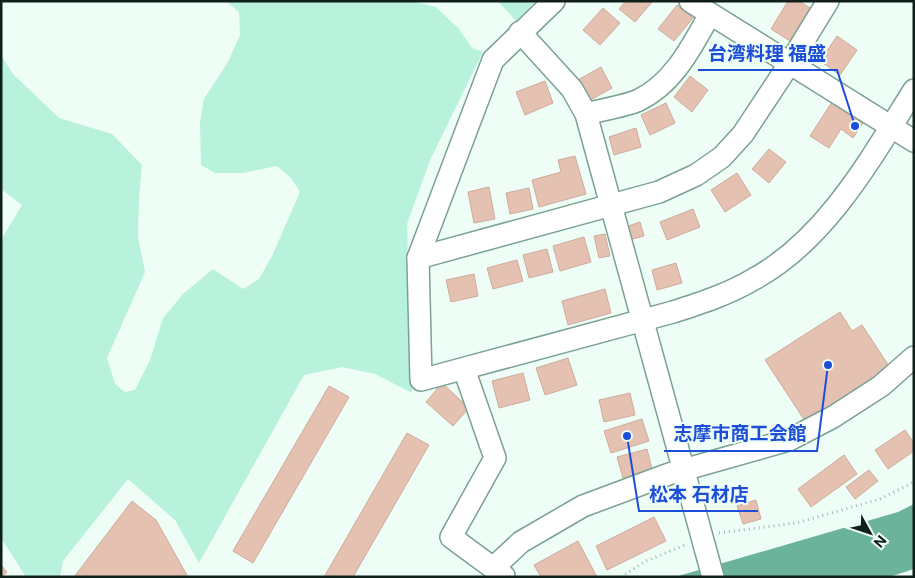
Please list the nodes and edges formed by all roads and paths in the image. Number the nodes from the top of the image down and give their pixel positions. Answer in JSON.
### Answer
{"nodes":[{"id":1,"x":554,"y":1,"type":"edge"},
{"id":2,"x":690,"y":1,"type":"edge"},
{"id":3,"x":828,"y":1,"type":"edge"},
{"id":4,"x":710,"y":14,"type":"junction"},
{"id":5,"x":520,"y":32,"type":"junction"},
{"id":6,"x":790,"y":63,"type":"junction"},
{"id":7,"x":914,"y":90,"type":"edge"},
{"id":8,"x":586,"y":114,"type":"junction"},
{"id":9,"x":891,"y":126,"type":"junction"},
{"id":10,"x":914,"y":141,"type":"edge"},
{"id":11,"x":611,"y":205,"type":"junction"},
{"id":12,"x":418,"y":258,"type":"junction"},
{"id":13,"x":642,"y":321,"type":"junction"},
{"id":14,"x":914,"y":356,"type":"edge"},
{"id":15,"x":464,"y":369,"type":"junction"},
{"id":16,"x":685,"y":471,"type":"junction"},
{"id":17,"x":914,"y":482,"type":"edge"},
{"id":18,"x":702,"y":539,"type":"junction"},
{"id":19,"x":499,"y":572,"type":"edge"},
{"id":20,"x":621,"y":577,"type":"edge"},
{"id":21,"x":713,"y":577,"type":"edge"}],
"edges":[{"from":1,"to":5,"type":"street"},
{"from":2,"to":4,"type":"street"},
{"from":3,"to":6,"type":"street"},
{"from":4,"to":6,"type":"street"},
{"from":4,"to":8,"type":"street"},
{"from":5,"to":8,"type":"street"},
{"from":5,"to":12,"type":"street"},
{"from":6,"to":9,"type":"street"},
{"from":6,"to":11,"type":"street"},
{"from":7,"to":9,"type":"street"},
{"from":8,"to":11,"type":"street"},
{"from":9,"to":10,"type":"street"},
{"from":9,"to":13,"type":"street"},
{"from":11,"to":12,"type":"street"},
{"from":11,"to":13,"type":"street"},
{"from":12,"to":15,"type":"street"},
{"from":13,"to":15,"type":"street"},
{"from":13,"to":16,"type":"street"},
{"from":14,"to":16,"type":"street"},
{"from":15,"to":19,"type":"street"},
{"from":16,"to":18,"type":"street"},
{"from":16,"to":19,"type":"street"},
{"from":17,"to":18,"type":"path"},
{"from":18,"to":20,"type":"path"},
{"from":18,"to":21,"type":"street"}]}
